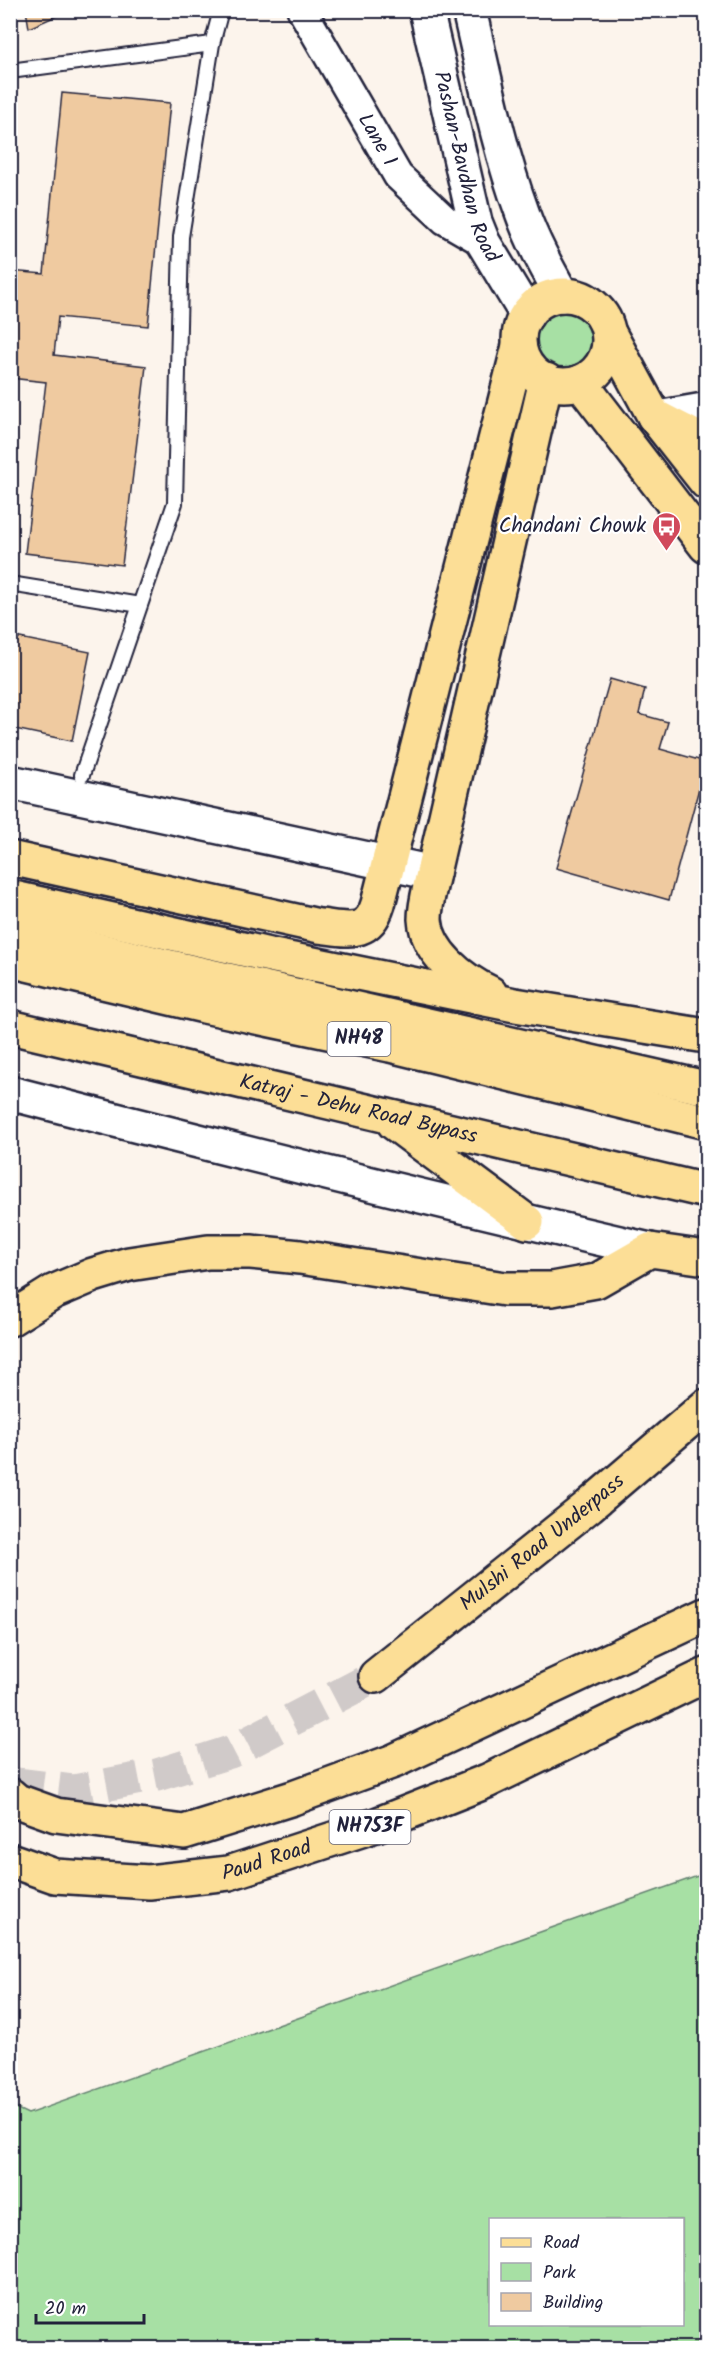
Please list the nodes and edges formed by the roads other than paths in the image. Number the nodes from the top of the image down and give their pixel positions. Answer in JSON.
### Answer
{"nodes":[{"id":1,"x":221,"y":10,"type":"edge"},
{"id":2,"x":302,"y":10,"type":"edge"},
{"id":3,"x":426,"y":10,"type":"edge"},
{"id":4,"x":469,"y":10,"type":"edge"},
{"id":5,"x":212,"y":44,"type":"junction"},
{"id":6,"x":10,"y":70,"type":"edge"},
{"id":7,"x":483,"y":242,"type":"junction"},
{"id":8,"x":562,"y":295,"type":"junction"},
{"id":9,"x":527,"y":315,"type":"junction"},
{"id":10,"x":609,"y":333,"type":"junction"},
{"id":11,"x":519,"y":346,"type":"junction"},
{"id":12,"x":546,"y":380,"type":"junction"},
{"id":13,"x":580,"y":382,"type":"junction"},
{"id":14,"x":706,"y":407,"type":"edge"},
{"id":15,"x":654,"y":416,"type":"junction"},
{"id":16,"x":706,"y":443,"type":"edge"},
{"id":17,"x":706,"y":482,"type":"edge"},
{"id":18,"x":706,"y":546,"type":"edge"},
{"id":19,"x":10,"y":584,"type":"edge"},
{"id":20,"x":140,"y":605,"type":"junction"},
{"id":21,"x":82,"y":775,"type":"dead end"},
{"id":22,"x":10,"y":782,"type":"edge"},
{"id":23,"x":10,"y":858,"type":"edge"},
{"id":24,"x":388,"y":864,"type":"junction"},
{"id":25,"x":433,"y":873,"type":"junction"},
{"id":26,"x":10,"y":897,"type":"edge"},
{"id":27,"x":10,"y":929,"type":"edge"},
{"id":28,"x":10,"y":960,"type":"edge"},
{"id":29,"x":515,"y":1005,"type":"junction"},
{"id":30,"x":10,"y":1027,"type":"edge"},
{"id":31,"x":706,"y":1036,"type":"edge"},
{"id":32,"x":706,"y":1088,"type":"edge"},
{"id":33,"x":10,"y":1093,"type":"edge"},
{"id":34,"x":383,"y":1114,"type":"junction"},
{"id":35,"x":706,"y":1122,"type":"edge"},
{"id":36,"x":706,"y":1191,"type":"edge"},
{"id":37,"x":526,"y":1222,"type":"junction"},
{"id":38,"x":650,"y":1250,"type":"junction"},
{"id":39,"x":706,"y":1258,"type":"edge"},
{"id":40,"x":10,"y":1319,"type":"edge"},
{"id":41,"x":706,"y":1406,"type":"edge"},
{"id":42,"x":706,"y":1615,"type":"edge"},
{"id":43,"x":706,"y":1675,"type":"edge"},
{"id":44,"x":376,"y":1676,"type":"tunnel mouth"},
{"id":45,"x":10,"y":1795,"type":"edge"},
{"id":46,"x":10,"y":1860,"type":"edge"}],
"edges":[{"from":1,"to":5,"type":"lane"},
{"from":2,"to":7,"type":"street","name":"Lane 1"},
{"from":3,"to":7,"type":"street","name":"Pashan-Bavdhan Road"},
{"from":4,"to":8,"type":"street","name":"Pashan-Bavdhan Road"},
{"from":5,"to":6,"type":"lane"},
{"from":5,"to":20,"type":"lane"},
{"from":7,"to":9,"type":"street","name":"Pashan-Bavdhan Road"},
{"from":8,"to":9,"type":"main road"},
{"from":8,"to":10,"type":"main road"},
{"from":9,"to":11,"type":"main road"},
{"from":10,"to":13,"type":"main road"},
{"from":10,"to":15,"type":"main road"},
{"from":11,"to":12,"type":"main road"},
{"from":11,"to":24,"type":"main road"},
{"from":12,"to":13,"type":"main road"},
{"from":12,"to":25,"type":"main road"},
{"from":13,"to":18,"type":"main road"},
{"from":14,"to":15,"type":"street"},
{"from":15,"to":16,"type":"main road"},
{"from":15,"to":17,"type":"main road"},
{"from":19,"to":20,"type":"lane"},
{"from":20,"to":21,"type":"lane"},
{"from":22,"to":24,"type":"street"},
{"from":23,"to":24,"type":"main road"},
{"from":24,"to":25,"type":"street"},
{"from":25,"to":29,"type":"main road"},
{"from":26,"to":29,"type":"main road"},
{"from":27,"to":32,"type":"main road"},
{"from":28,"to":35,"type":"main road","number":"NH48"},
{"from":29,"to":31,"type":"main road"},
{"from":30,"to":34,"type":"main road","name":"Katraj - Dehu Road Bypass"},
{"from":33,"to":37,"type":"street"},
{"from":34,"to":36,"type":"main road","name":"Katraj - Dehu Road Bypass"},
{"from":34,"to":37,"type":"main road"},
{"from":37,"to":38,"type":"street"},
{"from":38,"to":39,"type":"main road"},
{"from":38,"to":40,"type":"main road"},
{"from":41,"to":44,"type":"main road","name":"Mulshi Road Underpass"},
{"from":42,"to":45,"type":"main road"},
{"from":43,"to":46,"type":"main road","name":"Paud Road","number":"NH753F"}]}
